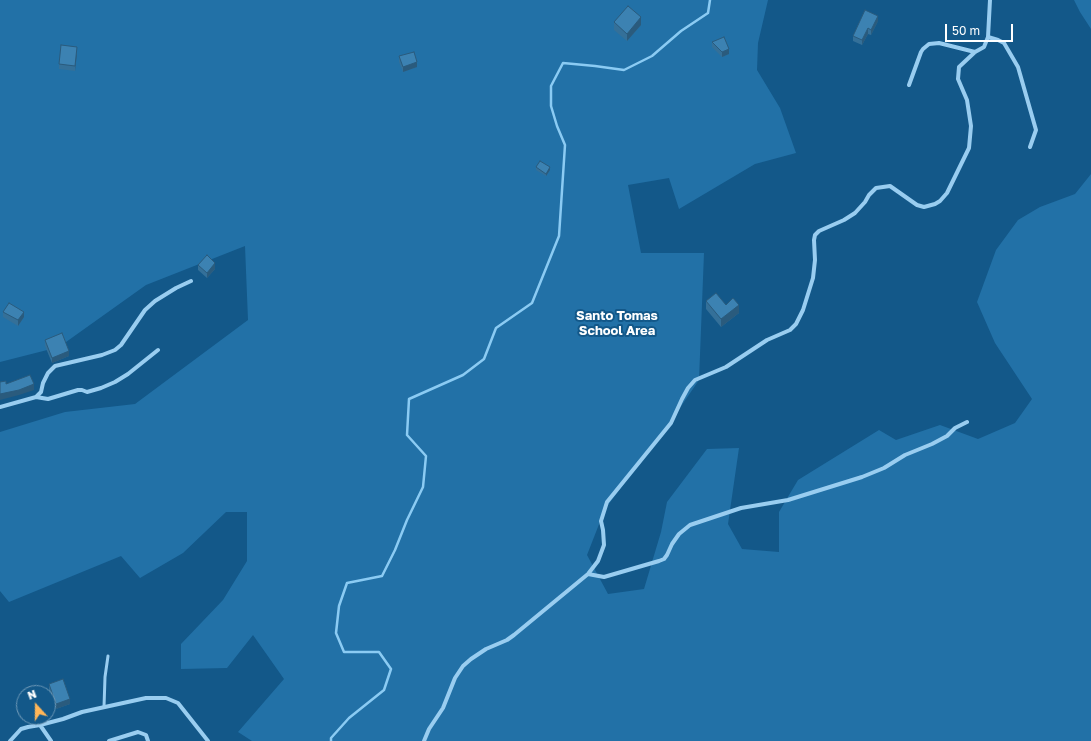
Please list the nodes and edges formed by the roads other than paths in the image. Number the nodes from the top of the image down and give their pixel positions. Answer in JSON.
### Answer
{"nodes":[{"id":1,"x":990,"y":0,"type":"edge"},
{"id":2,"x":988,"y":37,"type":"junction"},
{"id":3,"x":975,"y":52,"type":"junction"},
{"id":4,"x":909,"y":85,"type":"dead end"},
{"id":5,"x":1030,"y":147,"type":"dead end"},
{"id":6,"x":191,"y":281,"type":"dead end"},
{"id":7,"x":158,"y":350,"type":"dead end"},
{"id":8,"x":36,"y":397,"type":"junction"},
{"id":9,"x":0,"y":407,"type":"edge"},
{"id":10,"x":967,"y":422,"type":"dead end"},
{"id":11,"x":588,"y":574,"type":"junction"},
{"id":12,"x":108,"y":656,"type":"dead end"},
{"id":13,"x":104,"y":707,"type":"junction"},
{"id":14,"x":56,"y":721,"type":"edge"},
{"id":15,"x":40,"y":725,"type":"joint"},
{"id":16,"x":10,"y":741,"type":"edge"},
{"id":17,"x":51,"y":741,"type":"edge"},
{"id":18,"x":109,"y":741,"type":"edge"},
{"id":19,"x":148,"y":741,"type":"edge"},
{"id":20,"x":208,"y":741,"type":"edge"},
{"id":21,"x":424,"y":741,"type":"edge"}],
"edges":[{"from":1,"to":2,"type":"street"},
{"from":2,"to":3,"type":"street"},
{"from":2,"to":5,"type":"street"},
{"from":3,"to":4,"type":"street"},
{"from":3,"to":11,"type":"street"},
{"from":6,"to":8,"type":"street"},
{"from":7,"to":8,"type":"street"},
{"from":8,"to":9,"type":"street"},
{"from":10,"to":11,"type":"street"},
{"from":11,"to":21,"type":"street"},
{"from":12,"to":13,"type":"lane"},
{"from":13,"to":14,"type":"street"},
{"from":13,"to":20,"type":"street"},
{"from":15,"to":16,"type":"street"},
{"from":15,"to":17,"type":"street"},
{"from":18,"to":19,"type":"street"}]}
